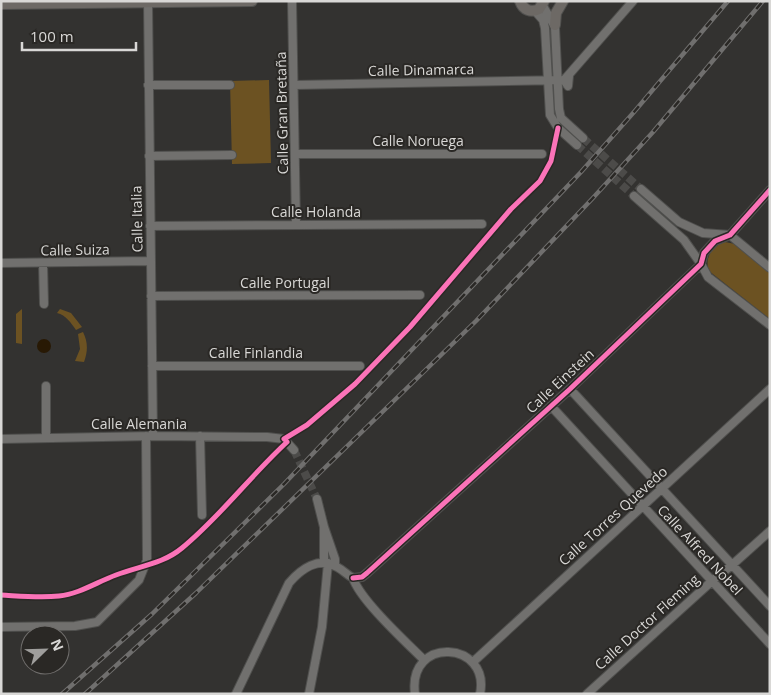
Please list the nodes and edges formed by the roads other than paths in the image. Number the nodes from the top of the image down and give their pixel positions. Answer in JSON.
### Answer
{"nodes":[{"id":1,"x":252,"y":1,"type":"edge"},
{"id":2,"x":292,"y":1,"type":"edge"},
{"id":3,"x":520,"y":1,"type":"edge"},
{"id":4,"x":563,"y":1,"type":"edge"},
{"id":5,"x":633,"y":1,"type":"edge"},
{"id":6,"x":148,"y":2,"type":"edge"},
{"id":7,"x":1,"y":4,"type":"edge"},
{"id":8,"x":541,"y":6,"type":"edge"},
{"id":9,"x":555,"y":26,"type":"junction"},
{"id":10,"x":564,"y":79,"type":"junction"},
{"id":11,"x":548,"y":81,"type":"junction"},
{"id":12,"x":230,"y":84,"type":"dead end"},
{"id":13,"x":294,"y":84,"type":"junction"},
{"id":14,"x":148,"y":86,"type":"junction"},
{"id":15,"x":583,"y":138,"type":"tunnel mouth"},
{"id":16,"x":577,"y":145,"type":"tunnel mouth"},
{"id":17,"x":232,"y":154,"type":"dead end"},
{"id":18,"x":295,"y":154,"type":"junction"},
{"id":19,"x":542,"y":154,"type":"dead end"},
{"id":20,"x":149,"y":156,"type":"junction"},
{"id":21,"x":641,"y":189,"type":"tunnel mouth"},
{"id":22,"x":770,"y":190,"type":"edge"},
{"id":23,"x":634,"y":196,"type":"tunnel mouth"},
{"id":24,"x":296,"y":224,"type":"junction"},
{"id":25,"x":482,"y":224,"type":"dead end"},
{"id":26,"x":150,"y":226,"type":"junction"},
{"id":27,"x":730,"y":235,"type":"junction"},
{"id":28,"x":150,"y":261,"type":"junction"},
{"id":29,"x":1,"y":263,"type":"edge"},
{"id":30,"x":43,"y":263,"type":"junction"},
{"id":31,"x":701,"y":264,"type":"junction"},
{"id":32,"x":770,"y":268,"type":"edge"},
{"id":33,"x":420,"y":295,"type":"dead end"},
{"id":34,"x":150,"y":296,"type":"junction"},
{"id":35,"x":44,"y":304,"type":"dead end"},
{"id":36,"x":770,"y":325,"type":"edge"},
{"id":37,"x":152,"y":366,"type":"junction"},
{"id":38,"x":360,"y":366,"type":"dead end"},
{"id":39,"x":46,"y":386,"type":"dead end"},
{"id":40,"x":570,"y":389,"type":"junction"},
{"id":41,"x":770,"y":389,"type":"edge"},
{"id":42,"x":551,"y":406,"type":"junction"},
{"id":43,"x":150,"y":436,"type":"junction"},
{"id":44,"x":200,"y":436,"type":"junction"},
{"id":45,"x":46,"y":438,"type":"junction"},
{"id":46,"x":1,"y":439,"type":"edge"},
{"id":47,"x":294,"y":450,"type":"tunnel mouth"},
{"id":48,"x":662,"y":488,"type":"junction"},
{"id":49,"x":317,"y":499,"type":"tunnel mouth"},
{"id":50,"x":642,"y":506,"type":"junction"},
{"id":51,"x":202,"y":515,"type":"dead end"},
{"id":52,"x":770,"y":531,"type":"edge"},
{"id":53,"x":329,"y":564,"type":"junction"},
{"id":54,"x":732,"y":565,"type":"junction"},
{"id":55,"x":353,"y":578,"type":"junction"},
{"id":56,"x":712,"y":581,"type":"junction"},
{"id":57,"x":770,"y":606,"type":"edge"},
{"id":58,"x":1,"y":627,"type":"edge"},
{"id":59,"x":770,"y":644,"type":"edge"},
{"id":60,"x":424,"y":660,"type":"junction"},
{"id":61,"x":473,"y":662,"type":"junction"},
{"id":62,"x":236,"y":694,"type":"edge"},
{"id":63,"x":309,"y":694,"type":"edge"},
{"id":64,"x":414,"y":694,"type":"edge"},
{"id":65,"x":480,"y":694,"type":"edge"},
{"id":66,"x":587,"y":694,"type":"edge"}],
"edges":[{"from":1,"to":6,"type":"main road"},
{"from":2,"to":13,"type":"street","name":"Calle Gran Bretaña"},
{"from":3,"to":8,"type":"main road"},
{"from":4,"to":9,"type":"main road"},
{"from":5,"to":10,"type":"street"},
{"from":6,"to":7,"type":"main road"},
{"from":6,"to":14,"type":"street","name":"Calle Italia"},
{"from":8,"to":9,"type":"street"},
{"from":8,"to":11,"type":"street"},
{"from":9,"to":10,"type":"street"},
{"from":10,"to":11,"type":"street","name":"Calle Dinamarca"},
{"from":10,"to":15,"type":"street"},
{"from":11,"to":13,"type":"street","name":"Calle Dinamarca"},
{"from":11,"to":16,"type":"street"},
{"from":12,"to":14,"type":"street"},
{"from":13,"to":18,"type":"street","name":"Calle Gran Bretaña"},
{"from":14,"to":20,"type":"street","name":"Calle Italia"},
{"from":17,"to":20,"type":"street"},
{"from":18,"to":19,"type":"street","name":"Calle Noruega"},
{"from":18,"to":24,"type":"street","name":"Calle Gran Bretaña"},
{"from":20,"to":26,"type":"street","name":"Calle Italia"},
{"from":21,"to":27,"type":"street"},
{"from":22,"to":27,"type":"street","name":"Calle Einstein"},
{"from":23,"to":31,"type":"street"},
{"from":24,"to":25,"type":"street","name":"Calle Holanda"},
{"from":24,"to":26,"type":"street","name":"Calle Holanda"},
{"from":26,"to":28,"type":"street","name":"Calle Italia"},
{"from":27,"to":31,"type":"street","name":"Calle Einstein"},
{"from":27,"to":32,"type":"street"},
{"from":28,"to":30,"type":"street","name":"Calle Suiza"},
{"from":28,"to":34,"type":"street","name":"Calle Italia"},
{"from":29,"to":30,"type":"street","name":"Calle Suiza"},
{"from":30,"to":35,"type":"street"},
{"from":31,"to":36,"type":"street"},
{"from":31,"to":40,"type":"street","name":"Calle Einstein"},
{"from":33,"to":34,"type":"street","name":"Calle Portugal"},
{"from":34,"to":37,"type":"street","name":"Calle Italia"},
{"from":37,"to":38,"type":"street","name":"Calle Finlandia"},
{"from":37,"to":43,"type":"street","name":"Calle Italia"},
{"from":39,"to":45,"type":"street"},
{"from":40,"to":42,"type":"street","name":"Calle Einstein"},
{"from":40,"to":48,"type":"street","name":"Calle Alfred Nobel"},
{"from":41,"to":48,"type":"street","name":"Calle Torres Quevedo"},
{"from":42,"to":50,"type":"street","name":"Calle Alfred Nobel"},
{"from":42,"to":55,"type":"street","name":"Calle Einstein"},
{"from":43,"to":44,"type":"street","name":"Calle Alemania"},
{"from":43,"to":45,"type":"street","name":"Calle Alemania"},
{"from":43,"to":58,"type":"street","name":"Calle Italia"},
{"from":44,"to":47,"type":"street","name":"Calle Alemania"},
{"from":44,"to":51,"type":"street"},
{"from":45,"to":46,"type":"street","name":"Calle Alemania"},
{"from":48,"to":50,"type":"street","name":"Calle Torres Quevedo"},
{"from":48,"to":54,"type":"street","name":"Calle Alfred Nobel"},
{"from":49,"to":53,"type":"street"},
{"from":50,"to":56,"type":"street","name":"Calle Alfred Nobel"},
{"from":50,"to":61,"type":"street","name":"Calle Torres Quevedo"},
{"from":52,"to":54,"type":"street","name":"Calle Doctor Fleming"},
{"from":53,"to":55,"type":"street"},
{"from":53,"to":62,"type":"street"},
{"from":53,"to":63,"type":"street"},
{"from":54,"to":56,"type":"street","name":"Calle Doctor Fleming"},
{"from":54,"to":57,"type":"street","name":"Calle Alfred Nobel"},
{"from":55,"to":60,"type":"street"},
{"from":56,"to":59,"type":"street","name":"Calle Alfred Nobel"},
{"from":56,"to":66,"type":"street","name":"Calle Doctor Fleming"},
{"from":60,"to":61,"type":"street"},
{"from":60,"to":64,"type":"street"},
{"from":61,"to":65,"type":"street"}]}
